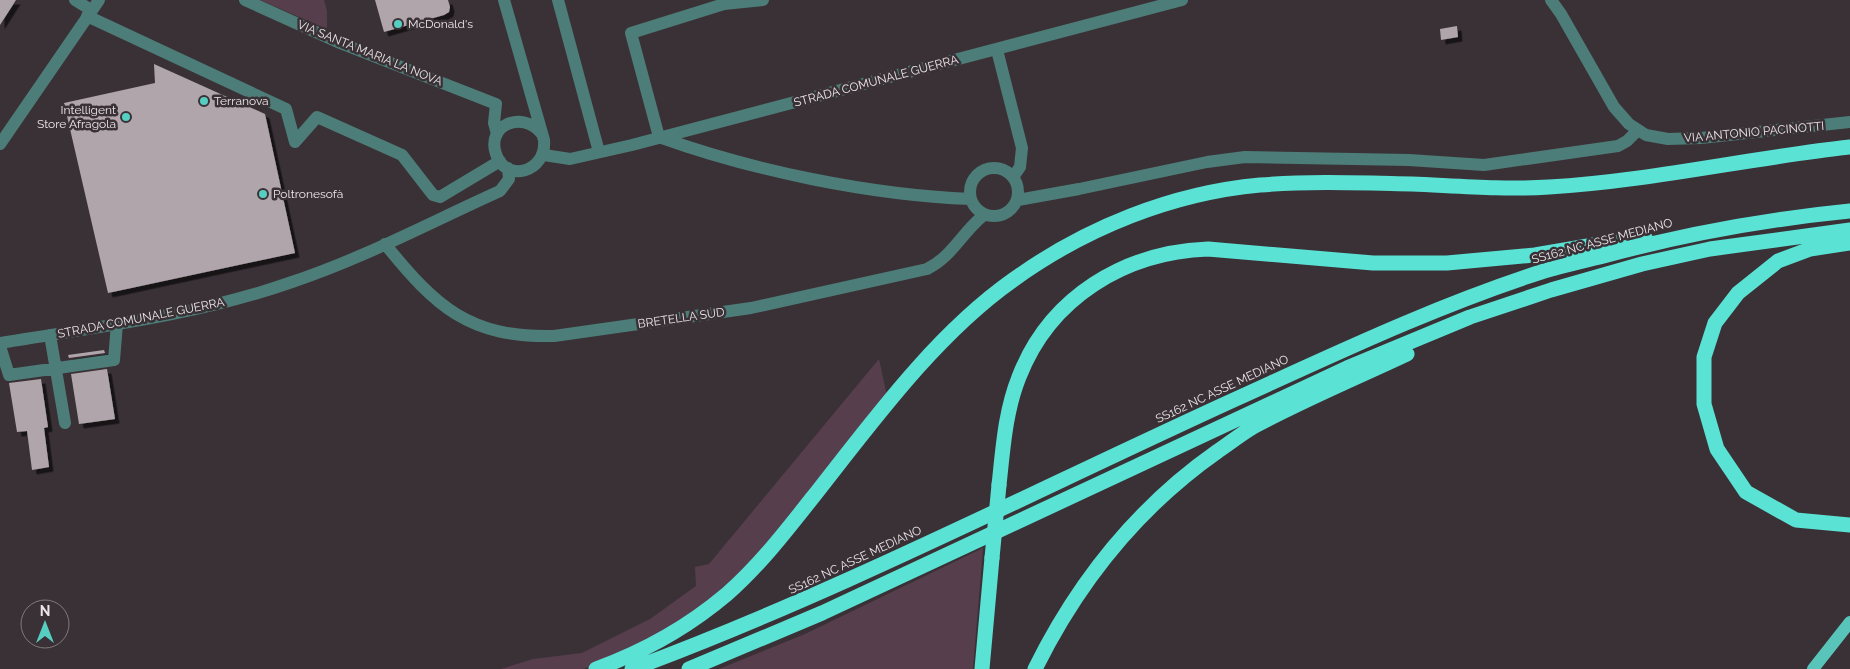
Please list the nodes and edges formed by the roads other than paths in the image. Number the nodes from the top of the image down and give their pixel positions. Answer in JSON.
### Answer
{"nodes":[{"id":1,"x":75,"y":0,"type":"edge"},
{"id":2,"x":245,"y":0,"type":"edge"},
{"id":3,"x":504,"y":0,"type":"edge"},
{"id":4,"x":558,"y":0,"type":"edge"},
{"id":5,"x":763,"y":0,"type":"edge"},
{"id":6,"x":1182,"y":0,"type":"edge"},
{"id":7,"x":1551,"y":0,"type":"edge"},
{"id":8,"x":92,"y":9,"type":"edge"},
{"id":9,"x":996,"y":50,"type":"junction"},
{"id":10,"x":531,"y":93,"type":"junction"},
{"id":11,"x":519,"y":121,"type":"junction"},
{"id":12,"x":1850,"y":122,"type":"edge"},
{"id":13,"x":1638,"y":130,"type":"junction"},
{"id":14,"x":542,"y":132,"type":"junction"},
{"id":15,"x":498,"y":134,"type":"junction"},
{"id":16,"x":659,"y":137,"type":"junction"},
{"id":17,"x":0,"y":144,"type":"edge"},
{"id":18,"x":1850,"y":147,"type":"edge"},
{"id":19,"x":599,"y":152,"type":"junction"},
{"id":20,"x":544,"y":155,"type":"junction"},
{"id":21,"x":504,"y":165,"type":"junction"},
{"id":22,"x":1013,"y":176,"type":"junction"},
{"id":23,"x":971,"y":199,"type":"junction"},
{"id":24,"x":1018,"y":200,"type":"junction"},
{"id":25,"x":1850,"y":211,"type":"edge"},
{"id":26,"x":984,"y":215,"type":"junction"},
{"id":27,"x":1850,"y":230,"type":"edge"},
{"id":28,"x":1682,"y":236,"type":"junction"},
{"id":29,"x":1850,"y":243,"type":"edge"},
{"id":30,"x":385,"y":244,"type":"junction"},
{"id":31,"x":1470,"y":317,"type":"junction"},
{"id":32,"x":117,"y":324,"type":"junction"},
{"id":33,"x":50,"y":335,"type":"junction"},
{"id":34,"x":0,"y":344,"type":"edge"},
{"id":35,"x":56,"y":368,"type":"junction"},
{"id":36,"x":65,"y":423,"type":"dead end"},
{"id":37,"x":1850,"y":525,"type":"edge"},
{"id":38,"x":1850,"y":622,"type":"edge"},
{"id":39,"x":596,"y":669,"type":"edge"},
{"id":40,"x":632,"y":669,"type":"edge"},
{"id":41,"x":689,"y":669,"type":"edge"},
{"id":42,"x":982,"y":669,"type":"edge"},
{"id":43,"x":1035,"y":669,"type":"edge"},
{"id":44,"x":1813,"y":669,"type":"edge"}],
"edges":[{"from":1,"to":8,"type":"street"},
{"from":2,"to":15,"type":"street","name":"VIA SANTA MARIA LA NOVA"},
{"from":3,"to":10,"type":"street"},
{"from":4,"to":19,"type":"street"},
{"from":5,"to":16,"type":"street"},
{"from":6,"to":9,"type":"street","name":"STRADA COMUNALE GUERRA"},
{"from":7,"to":13,"type":"street","name":"VIA ANTONIO PACINOTTI"},
{"from":8,"to":17,"type":"street"},
{"from":8,"to":21,"type":"street"},
{"from":9,"to":16,"type":"street","name":"STRADA COMUNALE GUERRA"},
{"from":9,"to":22,"type":"street"},
{"from":10,"to":11,"type":"street"},
{"from":10,"to":14,"type":"street"},
{"from":11,"to":14,"type":"street"},
{"from":11,"to":15,"type":"street"},
{"from":12,"to":13,"type":"street","name":"VIA ANTONIO PACINOTTI"},
{"from":13,"to":24,"type":"street"},
{"from":14,"to":20,"type":"street"},
{"from":15,"to":21,"type":"street"},
{"from":16,"to":19,"type":"street","name":"STRADA COMUNALE GUERRA"},
{"from":16,"to":23,"type":"street"},
{"from":18,"to":39,"type":"highway"},
{"from":19,"to":20,"type":"street","name":"STRADA COMUNALE GUERRA"},
{"from":20,"to":21,"type":"street"},
{"from":21,"to":30,"type":"street","name":"STRADA COMUNALE GUERRA"},
{"from":22,"to":23,"type":"street"},
{"from":22,"to":24,"type":"street"},
{"from":23,"to":26,"type":"street"},
{"from":24,"to":26,"type":"street"},
{"from":25,"to":28,"type":"highway","name":"SS162 NC ASSE MEDIANO"},
{"from":26,"to":30,"type":"street","name":"BRETELLA SUD"},
{"from":27,"to":31,"type":"highway"},
{"from":28,"to":40,"type":"highway","name":"SS162 NC ASSE MEDIANO"},
{"from":28,"to":42,"type":"highway","bridge":true},
{"from":29,"to":37,"type":"highway"},
{"from":30,"to":32,"type":"street","name":"STRADA COMUNALE GUERRA"},
{"from":31,"to":41,"type":"highway"},
{"from":31,"to":43,"type":"highway"},
{"from":32,"to":33,"type":"street","name":"STRADA COMUNALE GUERRA"},
{"from":32,"to":35,"type":"street"},
{"from":33,"to":34,"type":"street","name":"STRADA COMUNALE GUERRA"},
{"from":33,"to":35,"type":"street"},
{"from":34,"to":35,"type":"street"},
{"from":35,"to":36,"type":"street"},
{"from":38,"to":44,"type":"main road"}]}
